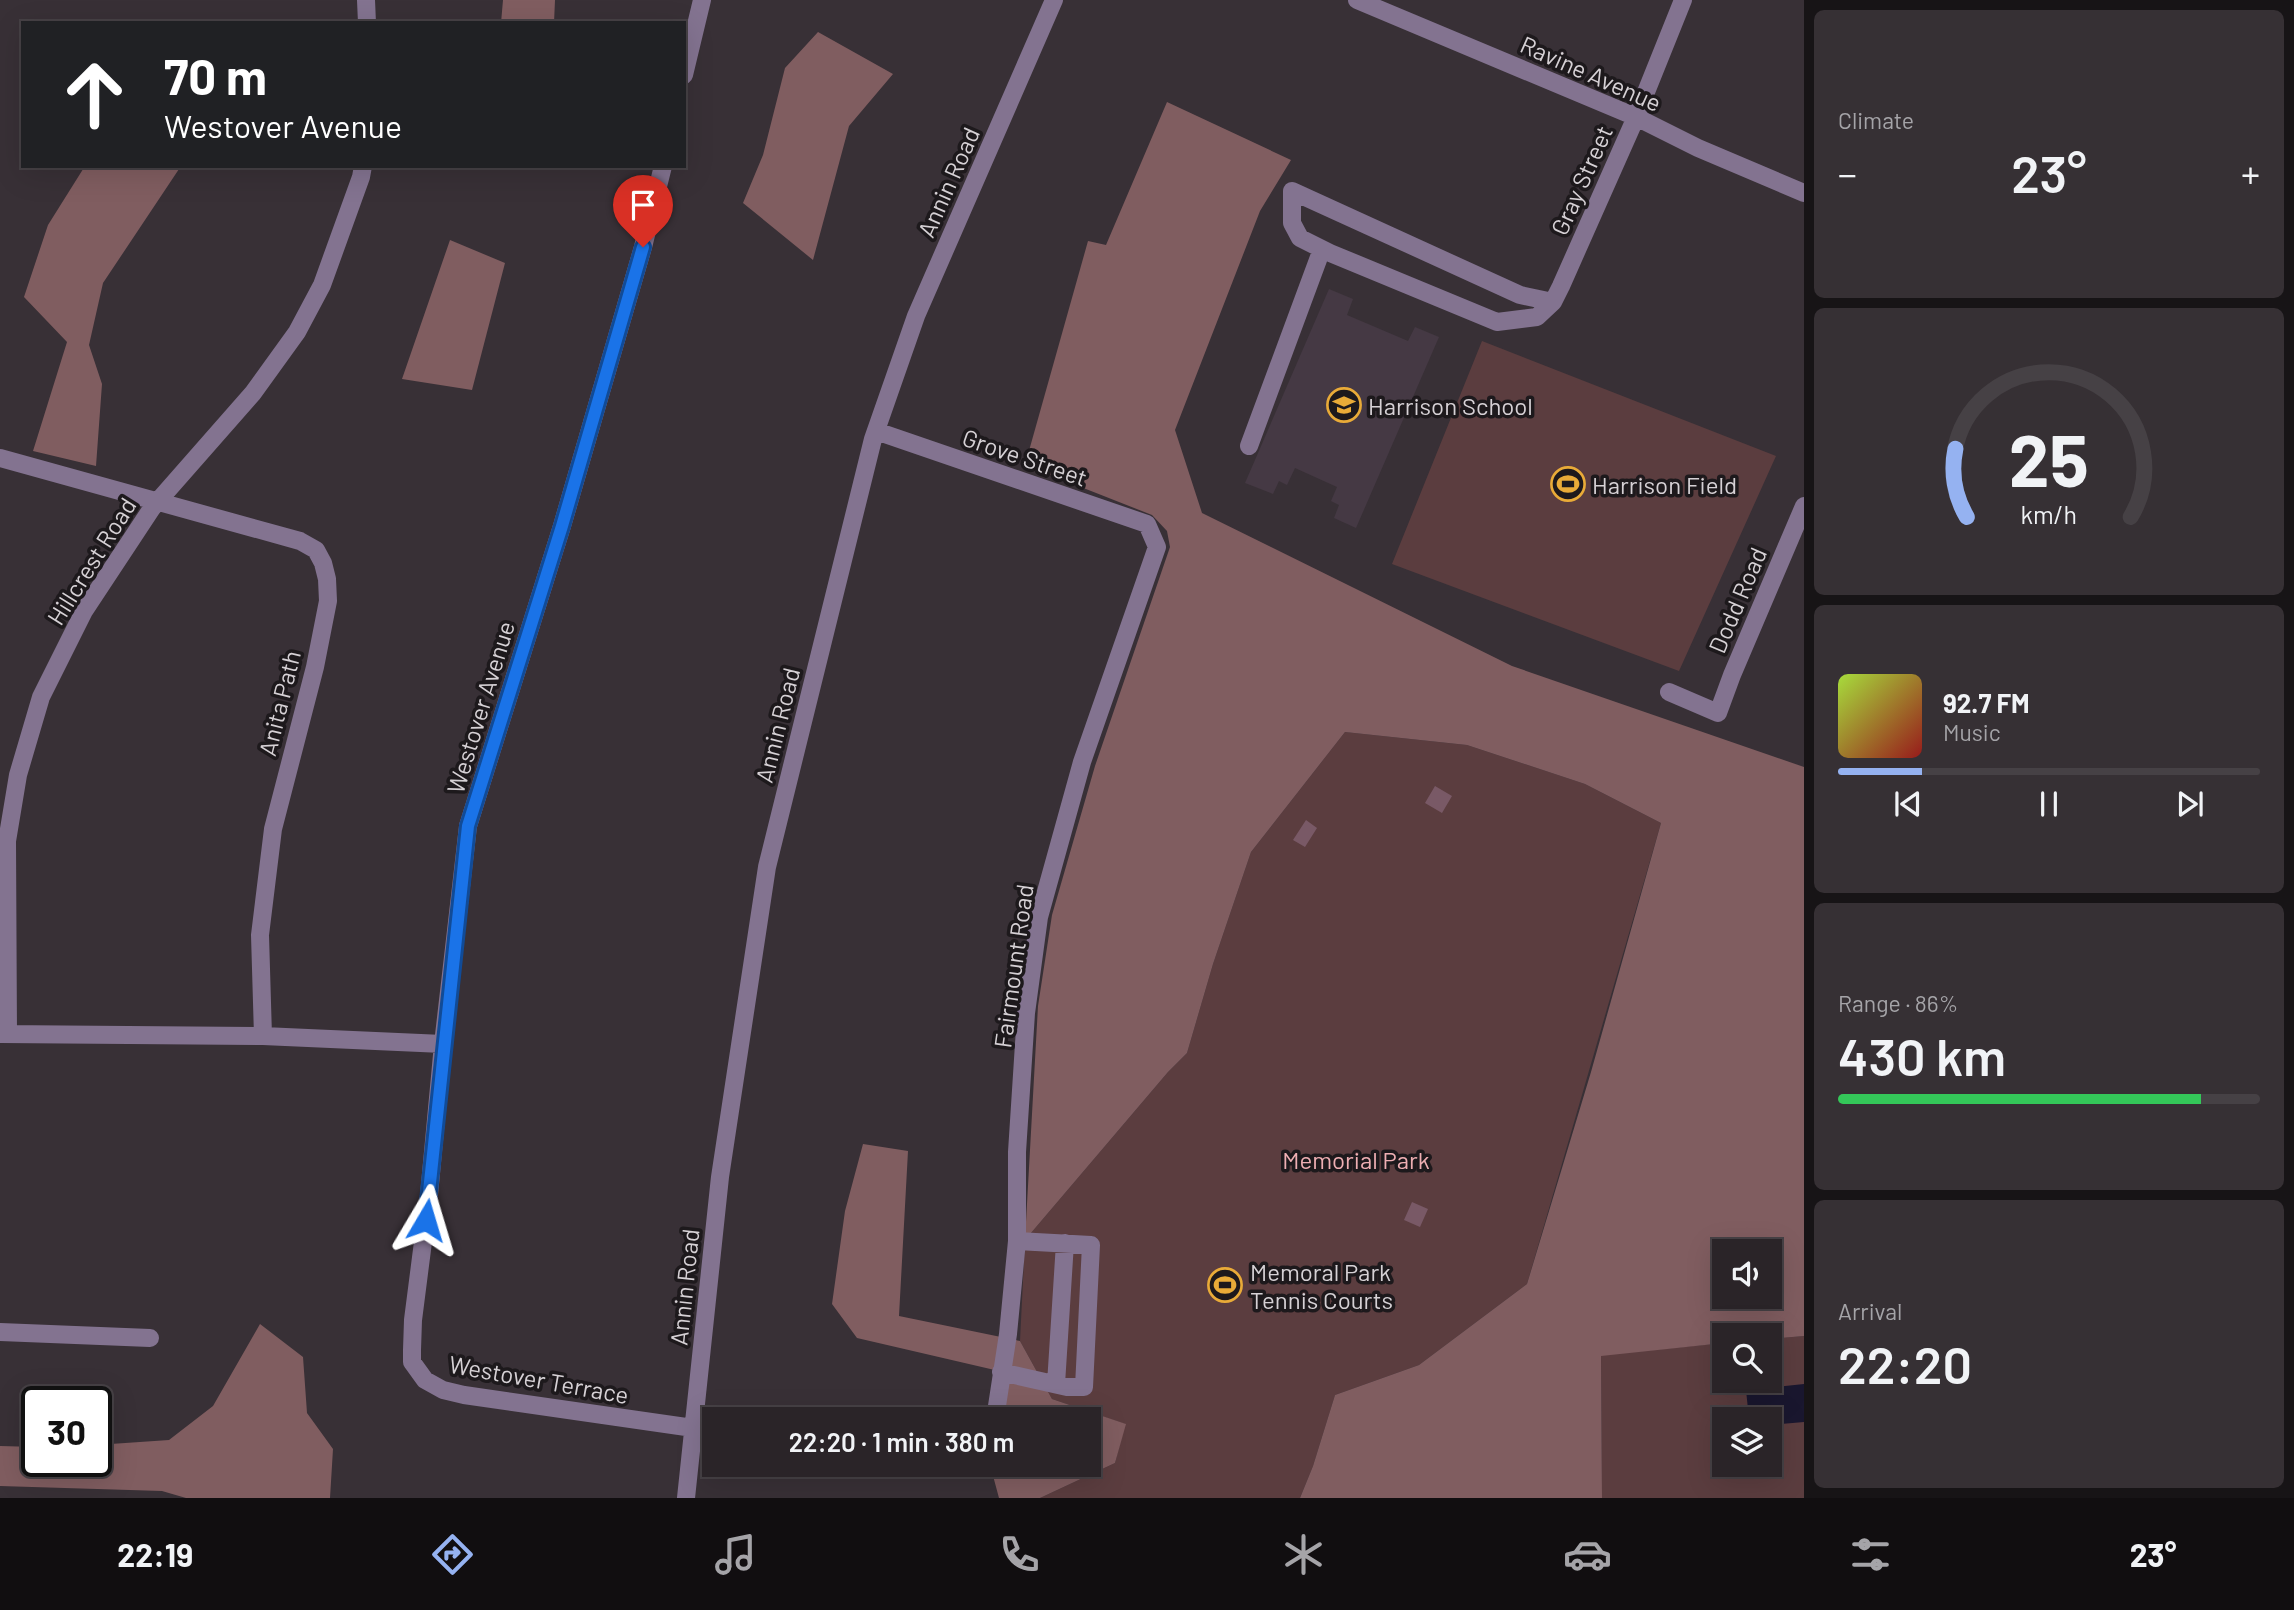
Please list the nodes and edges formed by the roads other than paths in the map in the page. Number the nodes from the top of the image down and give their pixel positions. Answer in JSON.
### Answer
{"nodes":[{"id":1,"x":366,"y":0,"type":"edge"},
{"id":2,"x":702,"y":0,"type":"edge"},
{"id":3,"x":1054,"y":0,"type":"edge"},
{"id":4,"x":1357,"y":0,"type":"edge"},
{"id":5,"x":1683,"y":0,"type":"edge"},
{"id":6,"x":366,"y":21,"type":"edge"},
{"id":7,"x":686,"y":67,"type":"edge"},
{"id":8,"x":1636,"y":117,"type":"junction"},
{"id":9,"x":362,"y":168,"type":"edge"},
{"id":10,"x":663,"y":168,"type":"edge"},
{"id":11,"x":1804,"y":193,"type":"edge"},
{"id":12,"x":1322,"y":249,"type":"junction"},
{"id":13,"x":1553,"y":302,"type":"junction"},
{"id":14,"x":876,"y":431,"type":"junction"},
{"id":15,"x":1249,"y":446,"type":"dead end"},
{"id":16,"x":0,"y":458,"type":"edge"},
{"id":17,"x":158,"y":501,"type":"junction"},
{"id":18,"x":1804,"y":506,"type":"edge"},
{"id":19,"x":1153,"y":536,"type":"joint"},
{"id":20,"x":1669,"y":692,"type":"dead end"},
{"id":21,"x":4,"y":1034,"type":"edge"},
{"id":22,"x":263,"y":1035,"type":"junction"},
{"id":23,"x":443,"y":1044,"type":"junction"},
{"id":24,"x":1017,"y":1241,"type":"junction"},
{"id":25,"x":1065,"y":1243,"type":"junction"},
{"id":26,"x":0,"y":1332,"type":"edge"},
{"id":27,"x":150,"y":1338,"type":"dead end"},
{"id":28,"x":1001,"y":1371,"type":"junction"},
{"id":29,"x":1056,"y":1384,"type":"junction"},
{"id":30,"x":996,"y":1407,"type":"edge"},
{"id":31,"x":694,"y":1429,"type":"junction"},
{"id":32,"x":702,"y":1430,"type":"edge"},
{"id":33,"x":686,"y":1498,"type":"edge"}],
"edges":[{"from":1,"to":6,"type":"street"},
{"from":2,"to":7,"type":"street"},
{"from":3,"to":14,"type":"street","name":"Annin Road"},
{"from":4,"to":8,"type":"street","name":"Ravine Avenue"},
{"from":5,"to":8,"type":"street","name":"Gray Street"},
{"from":8,"to":11,"type":"street","name":"Ravine Avenue"},
{"from":8,"to":13,"type":"street","name":"Gray Street"},
{"from":9,"to":17,"type":"street","name":"Hillcrest Road"},
{"from":10,"to":23,"type":"street","name":"Westover Avenue"},
{"from":12,"to":13,"type":"street"},
{"from":12,"to":13,"type":"street"},
{"from":12,"to":15,"type":"street"},
{"from":14,"to":19,"type":"street","name":"Grove Street"},
{"from":14,"to":31,"type":"street","name":"Annin Road"},
{"from":16,"to":17,"type":"street","name":"Anita Path"},
{"from":17,"to":21,"type":"street","name":"Hillcrest Road"},
{"from":17,"to":22,"type":"street","name":"Anita Path"},
{"from":18,"to":20,"type":"street","name":"Dodd Road"},
{"from":19,"to":24,"type":"street","name":"Fairmount Road"},
{"from":21,"to":22,"type":"street"},
{"from":22,"to":23,"type":"street"},
{"from":23,"to":31,"type":"street","name":"Westover Terrace"},
{"from":24,"to":25,"type":"street"},
{"from":24,"to":28,"type":"street","name":"Fairmount Road"},
{"from":25,"to":29,"type":"street"},
{"from":25,"to":29,"type":"street"},
{"from":26,"to":27,"type":"street"},
{"from":28,"to":29,"type":"street"},
{"from":28,"to":30,"type":"street","name":"Fairmount Road"},
{"from":31,"to":32,"type":"street"},
{"from":31,"to":33,"type":"street","name":"Annin Road"}]}
